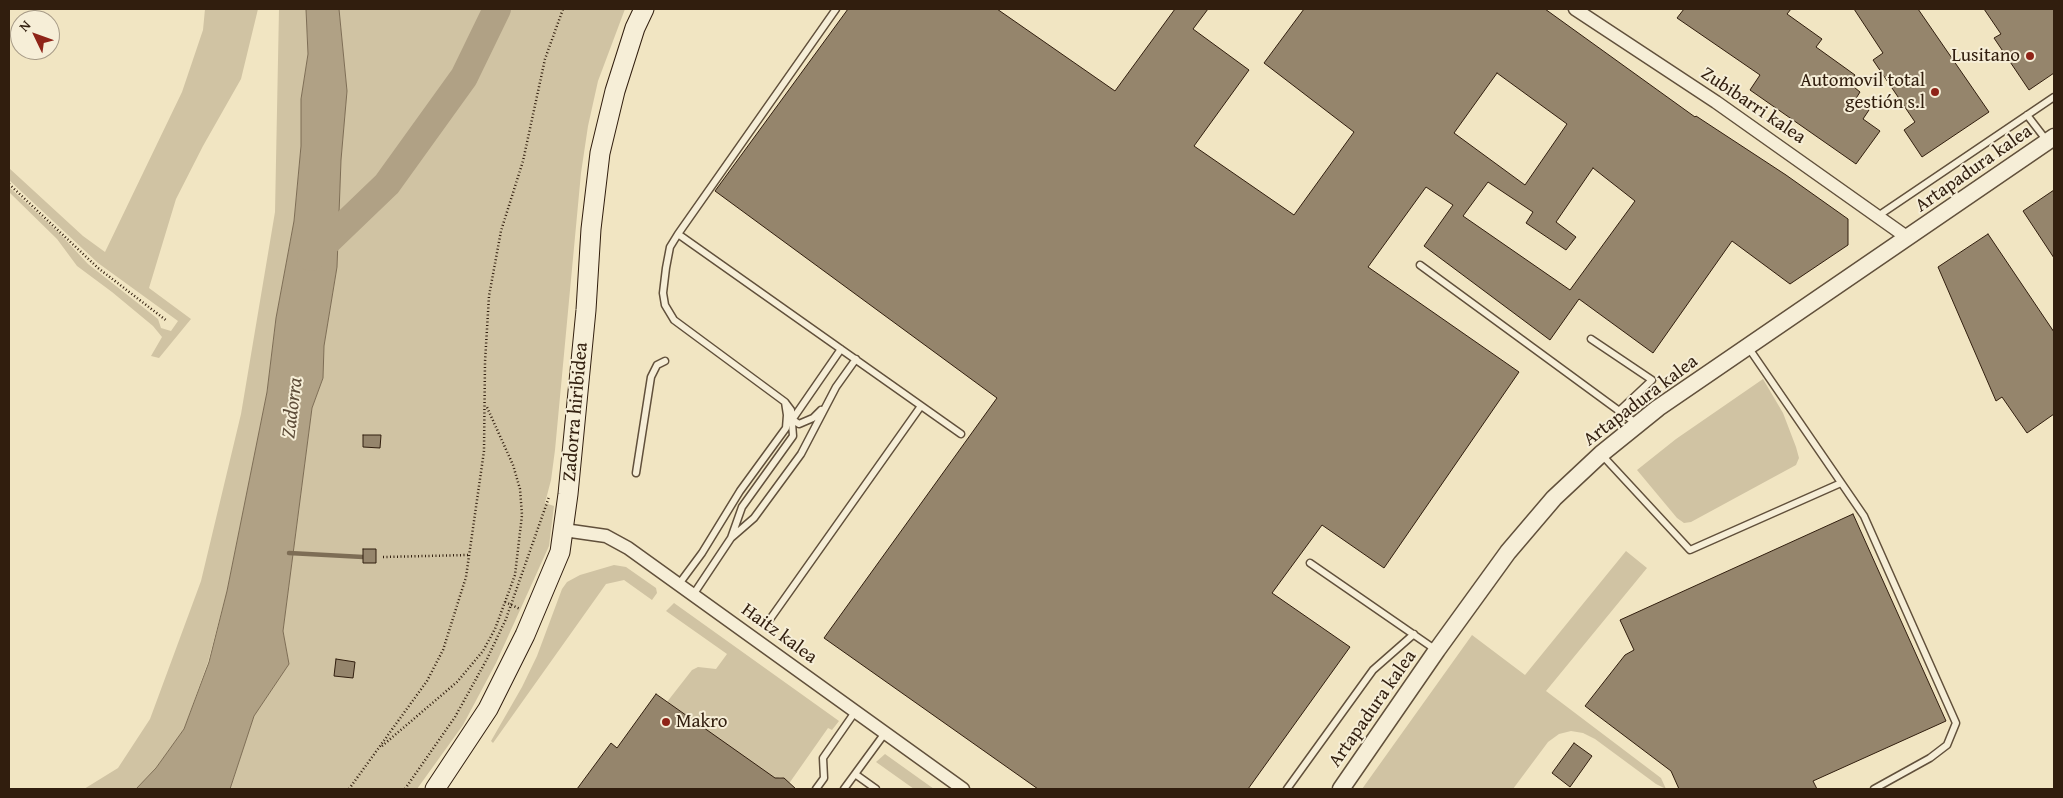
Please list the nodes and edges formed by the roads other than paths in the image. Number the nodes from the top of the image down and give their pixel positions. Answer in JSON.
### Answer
{"nodes":[{"id":1,"x":644,"y":9,"type":"edge"},
{"id":2,"x":836,"y":9,"type":"edge"},
{"id":3,"x":1574,"y":9,"type":"edge"},
{"id":4,"x":2054,"y":97,"type":"edge"},
{"id":5,"x":2028,"y":115,"type":"junction"},
{"id":6,"x":2051,"y":140,"type":"edge"},
{"id":7,"x":1878,"y":216,"type":"junction"},
{"id":8,"x":678,"y":234,"type":"junction"},
{"id":9,"x":1908,"y":238,"type":"junction"},
{"id":10,"x":1420,"y":265,"type":"dead end"},
{"id":11,"x":1591,"y":338,"type":"dead end"},
{"id":12,"x":1748,"y":347,"type":"junction"},
{"id":13,"x":841,"y":349,"type":"junction"},
{"id":14,"x":856,"y":359,"type":"junction"},
{"id":15,"x":665,"y":361,"type":"dead end"},
{"id":16,"x":827,"y":404,"type":"junction"},
{"id":17,"x":922,"y":406,"type":"junction"},
{"id":18,"x":1619,"y":411,"type":"junction"},
{"id":19,"x":789,"y":417,"type":"junction"},
{"id":20,"x":1638,"y":424,"type":"junction"},
{"id":21,"x":961,"y":434,"type":"dead end"},
{"id":22,"x":1601,"y":454,"type":"junction"},
{"id":23,"x":636,"y":473,"type":"dead end"},
{"id":24,"x":1841,"y":482,"type":"junction"},
{"id":25,"x":564,"y":530,"type":"junction"},
{"id":26,"x":731,"y":538,"type":"junction"},
{"id":27,"x":1310,"y":563,"type":"dead end"},
{"id":28,"x":679,"y":584,"type":"junction"},
{"id":29,"x":693,"y":595,"type":"junction"},
{"id":30,"x":768,"y":622,"type":"dead end"},
{"id":31,"x":1414,"y":634,"type":"junction"},
{"id":32,"x":1437,"y":650,"type":"junction"},
{"id":33,"x":855,"y":712,"type":"junction"},
{"id":34,"x":885,"y":733,"type":"junction"},
{"id":35,"x":855,"y":774,"type":"junction"},
{"id":36,"x":435,"y":789,"type":"edge"},
{"id":37,"x":816,"y":789,"type":"edge"},
{"id":38,"x":844,"y":789,"type":"edge"},
{"id":39,"x":876,"y":789,"type":"edge"},
{"id":40,"x":963,"y":789,"type":"edge"},
{"id":41,"x":1287,"y":789,"type":"edge"},
{"id":42,"x":1341,"y":789,"type":"edge"},
{"id":43,"x":1874,"y":789,"type":"edge"}],
"edges":[{"from":1,"to":25,"type":"main road","name":"Zadorra hiribidea"},
{"from":2,"to":8,"type":"lane"},
{"from":3,"to":7,"type":"street","name":"Zubibarri kalea"},
{"from":4,"to":5,"type":"lane"},
{"from":5,"to":6,"type":"lane"},
{"from":5,"to":7,"type":"lane"},
{"from":6,"to":9,"type":"street","name":"Artapadura kalea"},
{"from":7,"to":9,"type":"street","name":"Zubibarri kalea"},
{"from":8,"to":13,"type":"lane"},
{"from":8,"to":19,"type":"lane"},
{"from":9,"to":12,"type":"street","name":"Artapadura kalea"},
{"from":10,"to":18,"type":"lane"},
{"from":11,"to":18,"type":"lane"},
{"from":12,"to":20,"type":"street","name":"Artapadura kalea"},
{"from":12,"to":24,"type":"lane"},
{"from":13,"to":14,"type":"lane"},
{"from":13,"to":19,"type":"lane"},
{"from":14,"to":16,"type":"lane"},
{"from":14,"to":17,"type":"lane"},
{"from":15,"to":23,"type":"lane"},
{"from":16,"to":19,"type":"lane"},
{"from":16,"to":26,"type":"lane"},
{"from":17,"to":21,"type":"lane"},
{"from":17,"to":30,"type":"lane"},
{"from":18,"to":20,"type":"lane"},
{"from":19,"to":26,"type":"lane"},
{"from":19,"to":28,"type":"lane"},
{"from":20,"to":22,"type":"street","name":"Artapadura kalea"},
{"from":22,"to":24,"type":"lane"},
{"from":22,"to":32,"type":"street","name":"Artapadura kalea"},
{"from":24,"to":43,"type":"lane"},
{"from":25,"to":28,"type":"street","name":"Haitz kalea"},
{"from":25,"to":36,"type":"main road","name":"Zadorra hiribidea"},
{"from":26,"to":29,"type":"lane"},
{"from":27,"to":31,"type":"lane"},
{"from":28,"to":29,"type":"street","name":"Haitz kalea"},
{"from":29,"to":33,"type":"street","name":"Haitz kalea"},
{"from":31,"to":32,"type":"lane"},
{"from":31,"to":41,"type":"lane"},
{"from":32,"to":42,"type":"street","name":"Artapadura kalea"},
{"from":33,"to":34,"type":"street","name":"Haitz kalea"},
{"from":33,"to":37,"type":"lane"},
{"from":34,"to":35,"type":"lane"},
{"from":34,"to":40,"type":"street","name":"Haitz kalea"},
{"from":35,"to":38,"type":"lane"},
{"from":35,"to":39,"type":"lane"}]}
